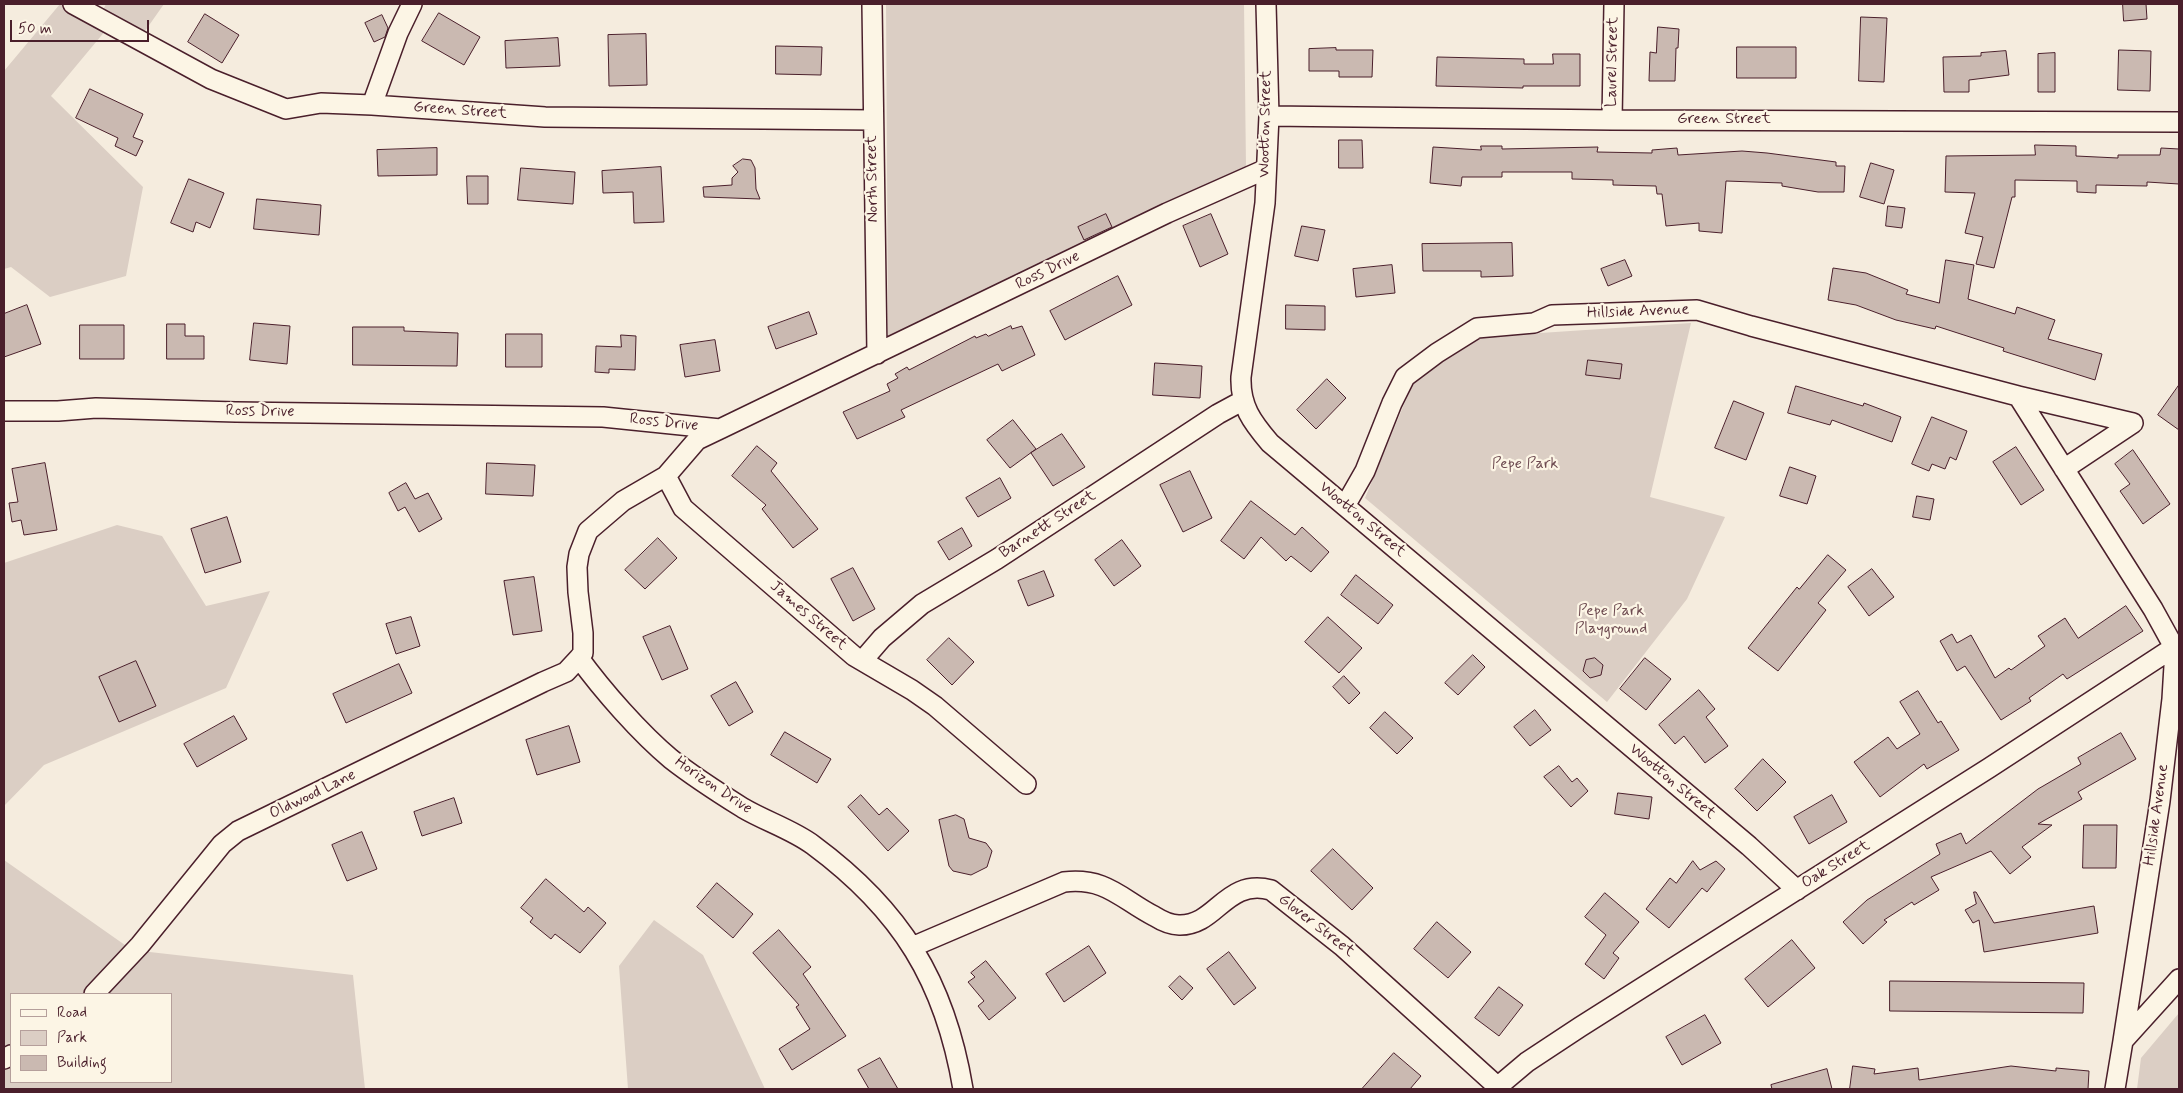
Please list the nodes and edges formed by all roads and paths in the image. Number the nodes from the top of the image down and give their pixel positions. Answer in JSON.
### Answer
{"nodes":[{"id":1,"x":74,"y":4,"type":"edge"},
{"id":2,"x":412,"y":4,"type":"edge"},
{"id":3,"x":872,"y":4,"type":"edge"},
{"id":4,"x":1266,"y":4,"type":"edge"},
{"id":5,"x":1614,"y":4,"type":"edge"},
{"id":6,"x":372,"y":105,"type":"junction"},
{"id":7,"x":1269,"y":116,"type":"junction"},
{"id":8,"x":872,"y":120,"type":"junction"},
{"id":9,"x":1612,"y":120,"type":"junction"},
{"id":10,"x":2179,"y":122,"type":"edge"},
{"id":11,"x":1266,"y":169,"type":"junction"},
{"id":12,"x":878,"y":354,"type":"junction"},
{"id":13,"x":2018,"y":396,"type":"junction"},
{"id":14,"x":1242,"y":401,"type":"junction"},
{"id":15,"x":4,"y":411,"type":"edge"},
{"id":16,"x":720,"y":429,"type":"junction"},
{"id":17,"x":2064,"y":469,"type":"junction"},
{"id":18,"x":666,"y":476,"type":"junction"},
{"id":19,"x":1346,"y":506,"type":"junction"},
{"id":20,"x":2177,"y":646,"type":"edge"},
{"id":21,"x":580,"y":658,"type":"junction"},
{"id":22,"x":863,"y":660,"type":"junction"},
{"id":23,"x":2174,"y":733,"type":"edge"},
{"id":24,"x":1026,"y":784,"type":"dead end"},
{"id":25,"x":1797,"y":890,"type":"junction"},
{"id":26,"x":912,"y":947,"type":"junction"},
{"id":27,"x":2179,"y":979,"type":"edge"},
{"id":28,"x":95,"y":993,"type":"edge"},
{"id":29,"x":2122,"y":1041,"type":"junction"},
{"id":30,"x":1496,"y":1088,"type":"edge"},
{"id":31,"x":963,"y":1089,"type":"edge"},
{"id":32,"x":2115,"y":1089,"type":"edge"}],
"edges":[{"from":1,"to":6,"type":"street","name":"Green Street"},
{"from":2,"to":6,"type":"street"},
{"from":3,"to":8,"type":"street","name":"North Street"},
{"from":4,"to":7,"type":"street","name":"Wootton Street"},
{"from":5,"to":9,"type":"street","name":"Laurel Street"},
{"from":6,"to":8,"type":"street","name":"Green Street"},
{"from":7,"to":9,"type":"street","name":"Green Street"},
{"from":7,"to":11,"type":"street","name":"Wootton Street"},
{"from":8,"to":12,"type":"street","name":"North Street"},
{"from":9,"to":10,"type":"street","name":"Green Street"},
{"from":11,"to":12,"type":"street","name":"Ross Drive"},
{"from":11,"to":14,"type":"street","name":"Wootton Street"},
{"from":12,"to":16,"type":"street","name":"Ross Drive"},
{"from":13,"to":17,"type":"street"},
{"from":13,"to":17,"type":"street","name":"Hillside Avenue"},
{"from":13,"to":19,"type":"street","name":"Hillside Avenue"},
{"from":14,"to":19,"type":"street","name":"Wootton Street"},
{"from":14,"to":22,"type":"street","name":"Barnett Street"},
{"from":15,"to":16,"type":"street","name":"Ross Drive"},
{"from":16,"to":18,"type":"street"},
{"from":17,"to":20,"type":"street"},
{"from":18,"to":21,"type":"street"},
{"from":18,"to":22,"type":"street","name":"James Street"},
{"from":19,"to":25,"type":"street","name":"Wootton Street"},
{"from":20,"to":23,"type":"street","name":"Hillside Avenue"},
{"from":20,"to":25,"type":"street","name":"Oak Street"},
{"from":21,"to":26,"type":"street","name":"Horizon Drive"},
{"from":21,"to":28,"type":"street","name":"Oldwood Lane"},
{"from":22,"to":24,"type":"street","name":"James Street"},
{"from":23,"to":29,"type":"street","name":"Hillside Avenue"},
{"from":25,"to":30,"type":"street","name":"Oak Street"},
{"from":26,"to":30,"type":"street","name":"Glover Street"},
{"from":26,"to":31,"type":"street","name":"Horizon Drive"},
{"from":27,"to":29,"type":"street"},
{"from":29,"to":32,"type":"street","name":"Hillside Avenue"}]}
